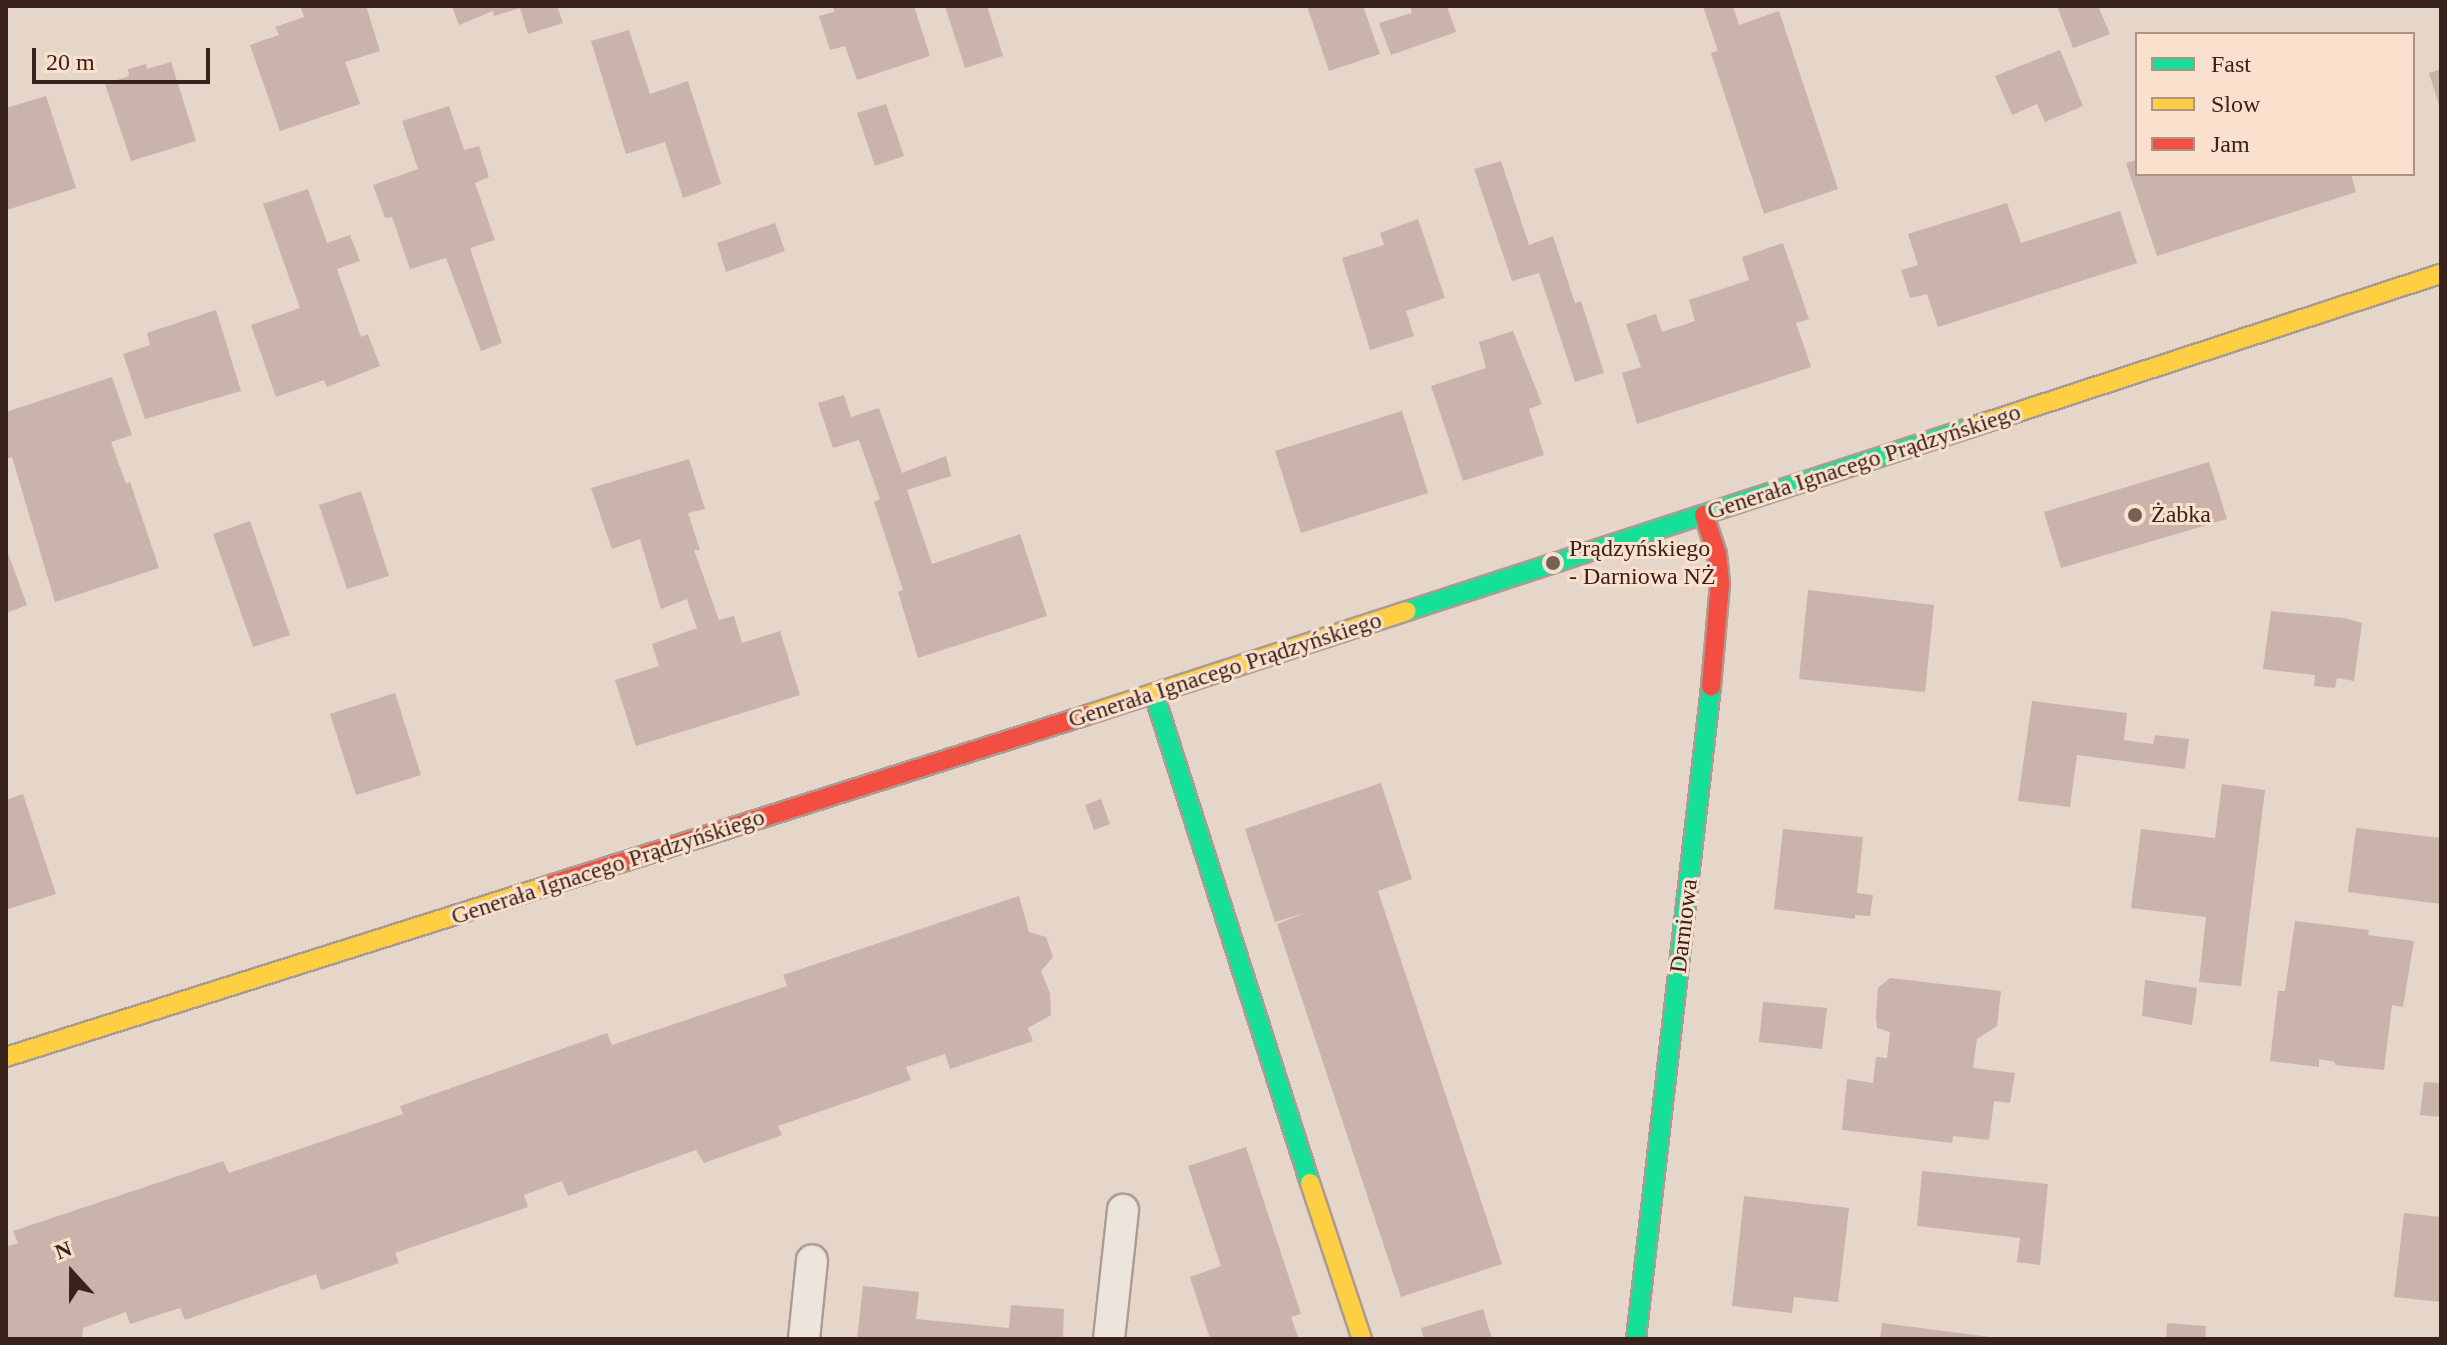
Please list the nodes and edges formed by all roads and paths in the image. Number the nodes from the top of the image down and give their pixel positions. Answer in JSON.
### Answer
{"nodes":[{"id":1,"x":2441,"y":274,"type":"edge"},
{"id":2,"x":1704,"y":515,"type":"junction"},
{"id":3,"x":1154,"y":694,"type":"junction"},
{"id":4,"x":6,"y":1057,"type":"edge"},
{"id":5,"x":1123,"y":1210,"type":"dead end"},
{"id":6,"x":812,"y":1260,"type":"dead end"},
{"id":7,"x":804,"y":1339,"type":"edge"},
{"id":8,"x":1109,"y":1339,"type":"edge"},
{"id":9,"x":1362,"y":1339,"type":"edge"},
{"id":10,"x":1636,"y":1339,"type":"edge"}],
"edges":[{"from":1,"to":2,"type":"street","name":"Generała Ignacego Prądzyńskiego"},
{"from":2,"to":3,"type":"street","name":"Generała Ignacego Prądzyńskiego"},
{"from":2,"to":10,"type":"street","name":"Darniowa"},
{"from":3,"to":4,"type":"street","name":"Generała Ignacego Prądzyńskiego"},
{"from":3,"to":9,"type":"street"},
{"from":5,"to":8,"type":"lane"},
{"from":6,"to":7,"type":"lane"}]}
